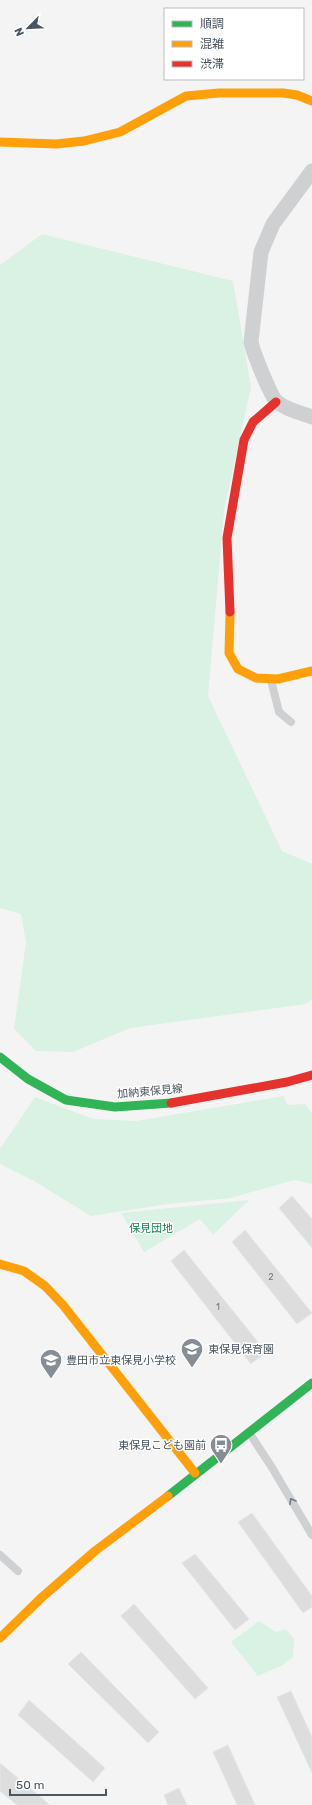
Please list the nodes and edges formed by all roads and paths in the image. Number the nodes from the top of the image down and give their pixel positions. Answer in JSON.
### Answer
{"nodes":[{"id":1,"x":312,"y":101,"type":"edge"},
{"id":2,"x":0,"y":142,"type":"edge"},
{"id":3,"x":312,"y":171,"type":"edge"},
{"id":4,"x":276,"y":402,"type":"junction"},
{"id":5,"x":312,"y":417,"type":"edge"},
{"id":6,"x":312,"y":671,"type":"edge"},
{"id":7,"x":271,"y":678,"type":"junction"},
{"id":8,"x":291,"y":722,"type":"dead end"},
{"id":9,"x":0,"y":1057,"type":"edge"},
{"id":10,"x":312,"y":1075,"type":"edge"},
{"id":11,"x":0,"y":1264,"type":"edge"},
{"id":12,"x":312,"y":1383,"type":"edge"},
{"id":13,"x":302,"y":1391,"type":"junction"},
{"id":14,"x":309,"y":1400,"type":"dead end"},
{"id":15,"x":249,"y":1432,"type":"junction"},
{"id":16,"x":195,"y":1473,"type":"junction"},
{"id":17,"x":312,"y":1535,"type":"edge"},
{"id":18,"x":0,"y":1555,"type":"edge"},
{"id":19,"x":18,"y":1571,"type":"dead end"},
{"id":20,"x":0,"y":1638,"type":"edge"}],
"edges":[{"from":1,"to":2,"type":"street"},
{"from":3,"to":4,"type":"street"},
{"from":4,"to":5,"type":"street"},
{"from":4,"to":7,"type":"street"},
{"from":6,"to":7,"type":"street"},
{"from":7,"to":8,"type":"lane"},
{"from":9,"to":10,"type":"street","name":"加納東保見線"},
{"from":11,"to":16,"type":"street"},
{"from":12,"to":13,"type":"street"},
{"from":13,"to":14,"type":"street"},
{"from":13,"to":15,"type":"street"},
{"from":15,"to":16,"type":"street"},
{"from":17,"to":15,"type":"lane","one_way":true},
{"from":16,"to":20,"type":"street"},
{"from":18,"to":19,"type":"lane"}]}
